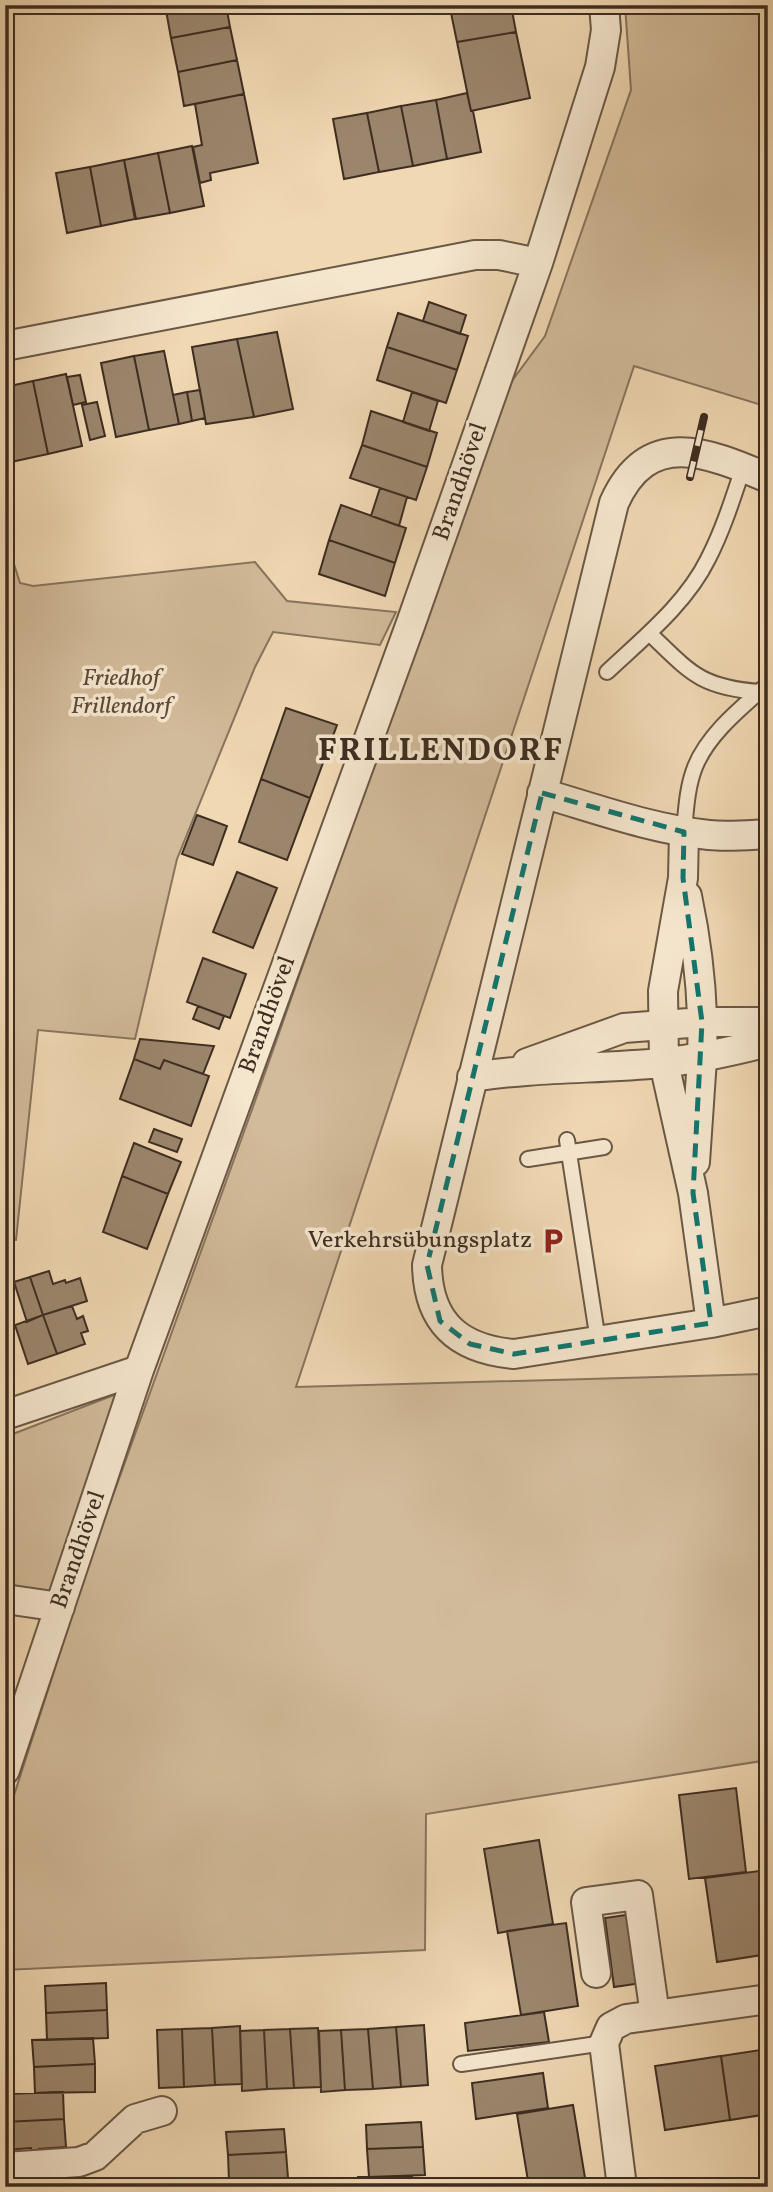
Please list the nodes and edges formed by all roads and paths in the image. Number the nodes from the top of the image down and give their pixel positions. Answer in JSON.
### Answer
{"nodes":[{"id":1,"x":604,"y":5,"type":"edge"},
{"id":2,"x":538,"y":263,"type":"junction"},
{"id":3,"x":5,"y":346,"type":"edge"},
{"id":4,"x":755,"y":473,"type":"edge"},
{"id":5,"x":649,"y":633,"type":"junction"},
{"id":6,"x":607,"y":672,"type":"dead end"},
{"id":7,"x":763,"y":688,"type":"edge"},
{"id":8,"x":542,"y":793,"type":"junction"},
{"id":9,"x":684,"y":832,"type":"junction"},
{"id":10,"x":768,"y":834,"type":"edge"},
{"id":11,"x":683,"y":878,"type":"junction"},
{"id":12,"x":702,"y":1022,"type":"junction"},
{"id":13,"x":768,"y":1022,"type":"edge"},
{"id":14,"x":662,"y":1026,"type":"junction"},
{"id":15,"x":768,"y":1042,"type":"edge"},
{"id":16,"x":702,"y":1057,"type":"junction"},
{"id":17,"x":664,"y":1063,"type":"junction"},
{"id":18,"x":505,"y":1072,"type":"junction"},
{"id":19,"x":472,"y":1077,"type":"junction"},
{"id":20,"x":569,"y":1146,"type":"junction"},
{"id":21,"x":604,"y":1147,"type":"dead end"},
{"id":22,"x":528,"y":1158,"type":"dead end"},
{"id":23,"x":693,"y":1193,"type":"junction"},
{"id":24,"x":768,"y":1311,"type":"edge"},
{"id":25,"x":711,"y":1323,"type":"junction"},
{"id":26,"x":597,"y":1341,"type":"junction"},
{"id":27,"x":139,"y":1370,"type":"junction"},
{"id":28,"x":5,"y":1415,"type":"edge"},
{"id":29,"x":5,"y":1599,"type":"edge"},
{"id":30,"x":60,"y":1607,"type":"junction"},
{"id":31,"x":5,"y":1770,"type":"edge"},
{"id":32,"x":596,"y":1973,"type":"dead end"},
{"id":33,"x":768,"y":1998,"type":"edge"},
{"id":34,"x":655,"y":2015,"type":"junction"},
{"id":35,"x":604,"y":2043,"type":"junction"},
{"id":36,"x":461,"y":2064,"type":"dead end"},
{"id":37,"x":162,"y":2111,"type":"dead end"},
{"id":38,"x":5,"y":2167,"type":"edge"},
{"id":39,"x":622,"y":2187,"type":"edge"}],
"edges":[{"from":1,"to":2,"type":"street","name":"Brandhövel"},
{"from":2,"to":3,"type":"street"},
{"from":2,"to":27,"type":"street","name":"Brandhövel"},
{"from":4,"to":5,"type":"lane"},
{"from":4,"to":8,"type":"street"},
{"from":5,"to":6,"type":"lane"},
{"from":5,"to":7,"type":"lane"},
{"from":7,"to":9,"type":"lane"},
{"from":8,"to":9,"type":"street"},
{"from":8,"to":19,"type":"street"},
{"from":9,"to":10,"type":"street"},
{"from":9,"to":11,"type":"street"},
{"from":11,"to":12,"type":"street"},
{"from":11,"to":14,"type":"street"},
{"from":12,"to":13,"type":"street"},
{"from":12,"to":14,"type":"street"},
{"from":12,"to":16,"type":"street"},
{"from":14,"to":17,"type":"street"},
{"from":14,"to":18,"type":"street"},
{"from":15,"to":16,"type":"street"},
{"from":16,"to":17,"type":"street"},
{"from":16,"to":23,"type":"street"},
{"from":17,"to":18,"type":"street"},
{"from":17,"to":23,"type":"street"},
{"from":18,"to":19,"type":"street"},
{"from":19,"to":26,"type":"street"},
{"from":20,"to":21,"type":"lane"},
{"from":20,"to":22,"type":"lane"},
{"from":20,"to":26,"type":"lane"},
{"from":23,"to":25,"type":"street"},
{"from":24,"to":25,"type":"street"},
{"from":25,"to":26,"type":"street"},
{"from":27,"to":28,"type":"street"},
{"from":27,"to":30,"type":"street","name":"Brandhövel"},
{"from":29,"to":30,"type":"street"},
{"from":30,"to":31,"type":"street","name":"Brandhövel"},
{"from":32,"to":34,"type":"street"},
{"from":33,"to":34,"type":"street"},
{"from":34,"to":35,"type":"street"},
{"from":35,"to":36,"type":"lane"},
{"from":35,"to":39,"type":"street"},
{"from":37,"to":38,"type":"street"}]}
